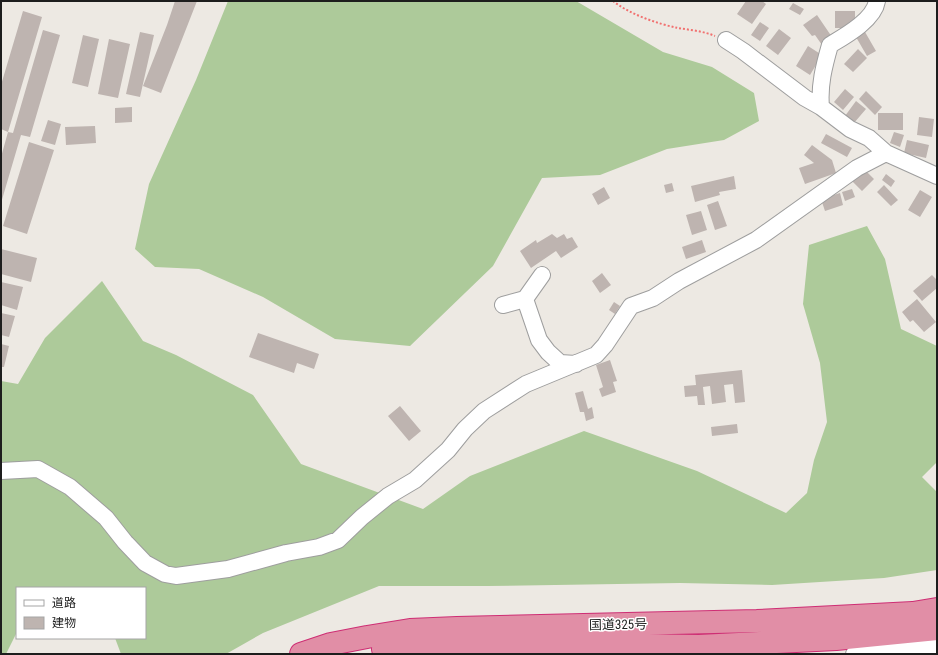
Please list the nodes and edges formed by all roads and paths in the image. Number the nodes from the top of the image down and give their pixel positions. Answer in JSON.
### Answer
{"nodes":[{"id":1,"x":612,"y":1,"type":"edge"},
{"id":2,"x":877,"y":1,"type":"edge"},
{"id":3,"x":726,"y":40,"type":"joint"},
{"id":4,"x":821,"y":107,"type":"junction"},
{"id":5,"x":886,"y":153,"type":"junction"},
{"id":6,"x":937,"y":176,"type":"edge"},
{"id":7,"x":542,"y":275,"type":"dead end"},
{"id":8,"x":525,"y":299,"type":"junction"},
{"id":9,"x":503,"y":305,"type":"dead end"},
{"id":10,"x":577,"y":364,"type":"junction"},
{"id":11,"x":1,"y":471,"type":"edge"},
{"id":12,"x":937,"y":609,"type":"edge"},
{"id":13,"x":937,"y":629,"type":"edge"},
{"id":14,"x":937,"y":648,"type":"edge"},
{"id":15,"x":301,"y":654,"type":"edge"},
{"id":16,"x":352,"y":654,"type":"edge"},
{"id":17,"x":854,"y":654,"type":"edge"}],
"edges":[{"from":1,"to":3,"type":"path"},
{"from":2,"to":4,"type":"street"},
{"from":3,"to":4,"type":"street"},
{"from":4,"to":5,"type":"street"},
{"from":5,"to":6,"type":"street"},
{"from":5,"to":10,"type":"street"},
{"from":7,"to":8,"type":"street"},
{"from":8,"to":9,"type":"street"},
{"from":8,"to":10,"type":"street"},
{"from":10,"to":11,"type":"street"},
{"from":12,"to":15,"type":"highway","name":"国道325号"},
{"from":13,"to":16,"type":"highway","name":"国道325号"},
{"from":14,"to":17,"type":"street"}]}
